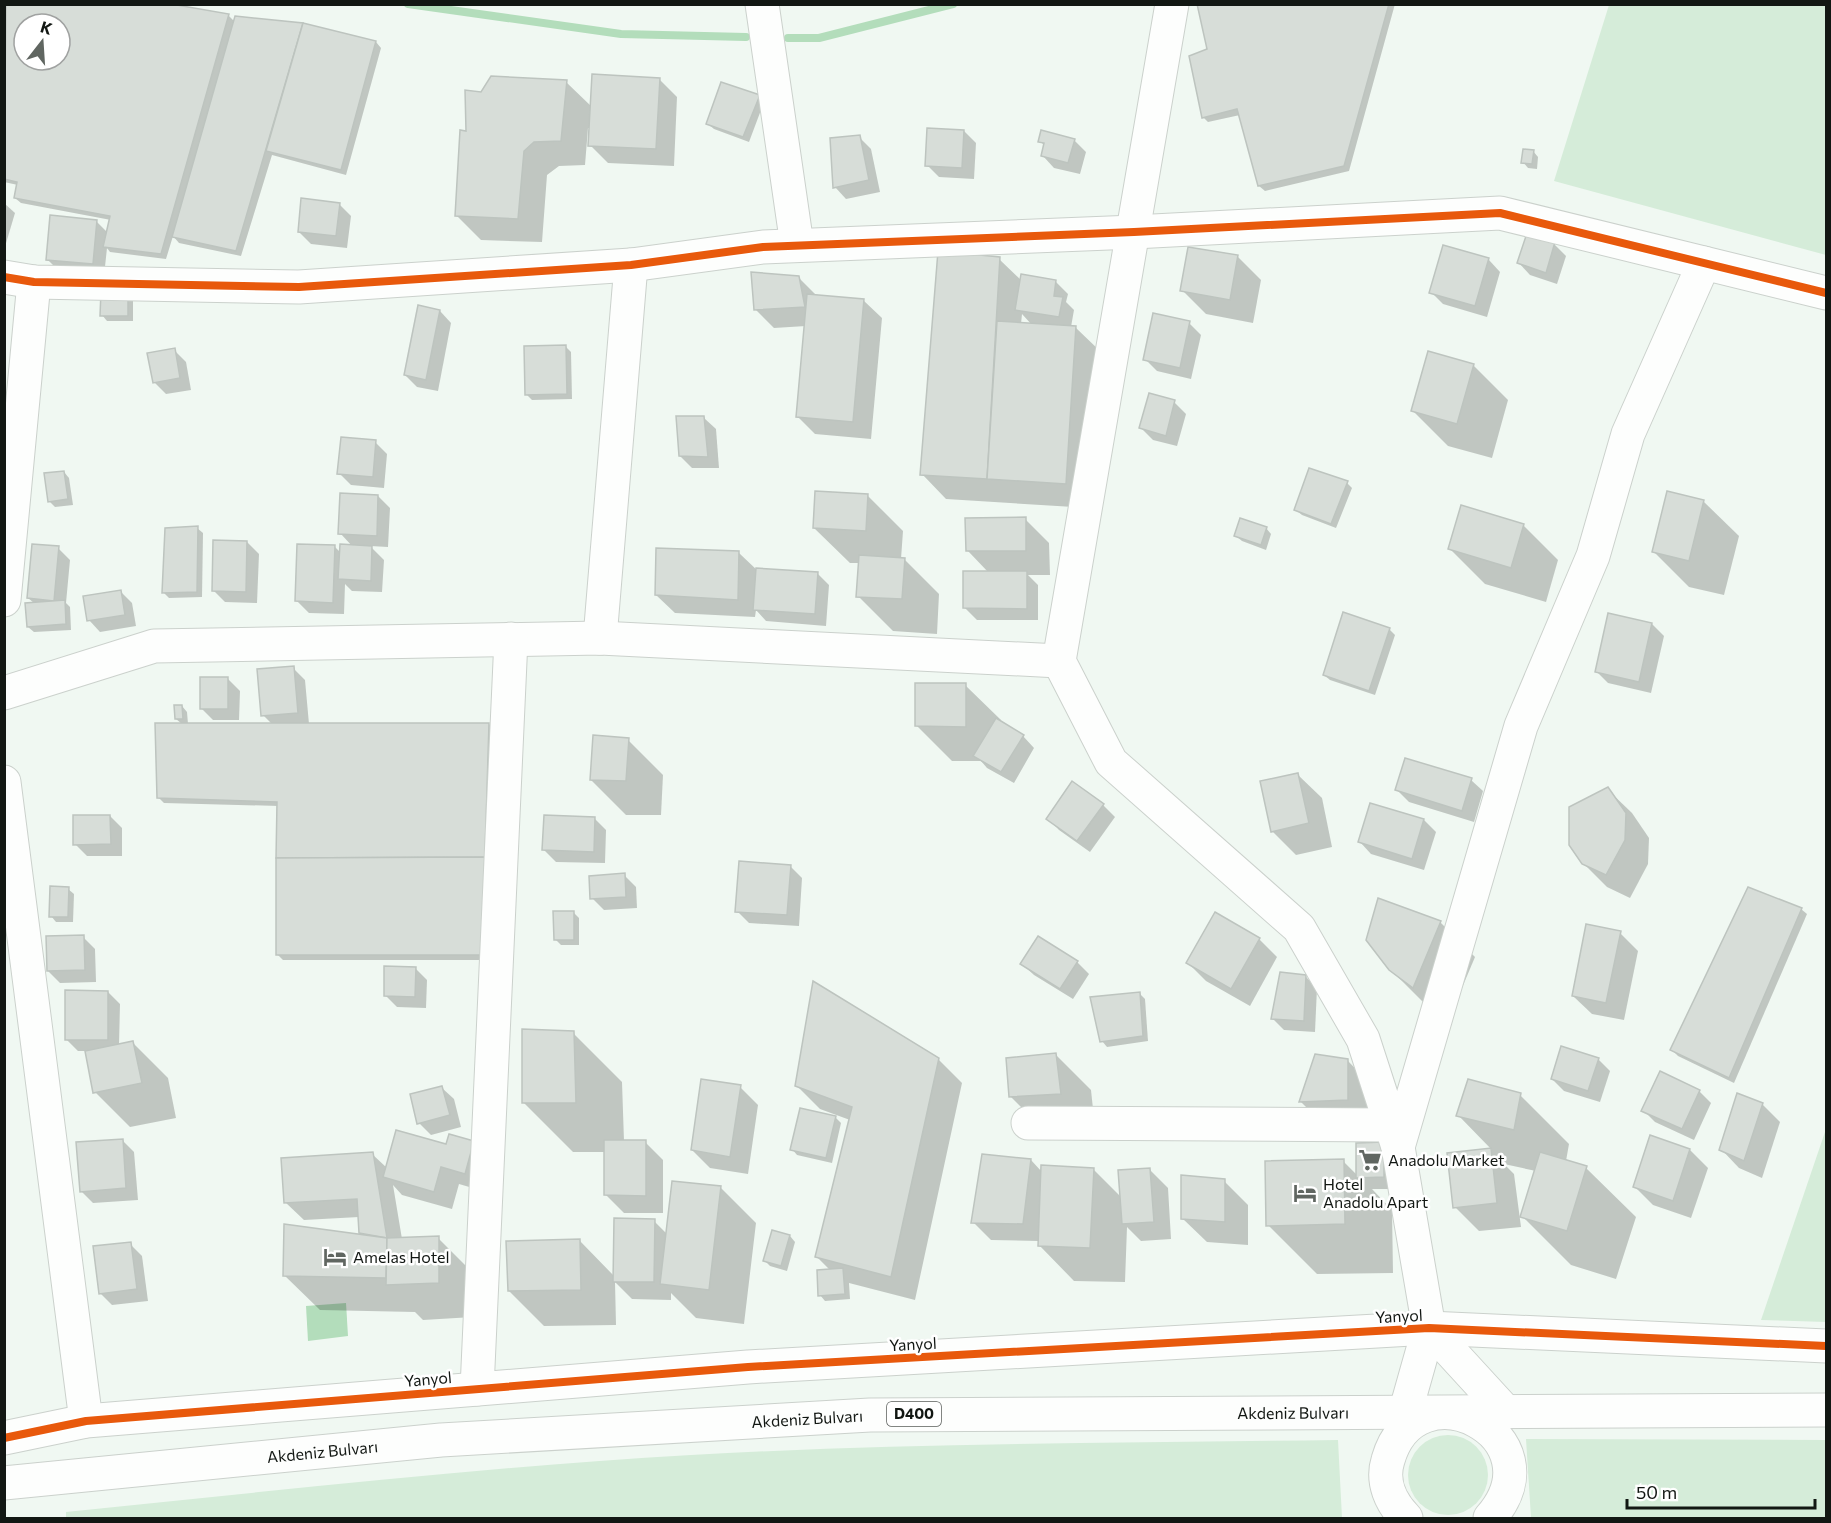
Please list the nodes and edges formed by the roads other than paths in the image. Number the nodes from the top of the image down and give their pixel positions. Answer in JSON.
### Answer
{"nodes":[{"id":1,"x":1172,"y":4,"type":"edge"},
{"id":2,"x":763,"y":9,"type":"edge"},
{"id":3,"x":1134,"y":232,"type":"junction"},
{"id":4,"x":797,"y":245,"type":"junction"},
{"id":5,"x":1704,"y":263,"type":"junction"},
{"id":6,"x":631,"y":265,"type":"junction"},
{"id":7,"x":19,"y":280,"type":"edge"},
{"id":8,"x":1827,"y":293,"type":"edge"},
{"id":9,"x":4,"y":600,"type":"edge"},
{"id":10,"x":600,"y":638,"type":"junction"},
{"id":11,"x":511,"y":639,"type":"junction"},
{"id":12,"x":1059,"y":661,"type":"junction"},
{"id":13,"x":4,"y":693,"type":"edge"},
{"id":14,"x":4,"y":782,"type":"edge"},
{"id":15,"x":1028,"y":1123,"type":"dead end"},
{"id":16,"x":1395,"y":1136,"type":"junction"},
{"id":17,"x":1429,"y":1328,"type":"junction"},
{"id":18,"x":1827,"y":1346,"type":"edge"},
{"id":19,"x":477,"y":1389,"type":"junction"},
{"id":20,"x":1827,"y":1410,"type":"edge"},
{"id":21,"x":1443,"y":1412,"type":"junction"},
{"id":22,"x":1506,"y":1412,"type":"junction"},
{"id":23,"x":1405,"y":1413,"type":"junction"},
{"id":24,"x":86,"y":1421,"type":"junction"},
{"id":25,"x":4,"y":1438,"type":"edge"},
{"id":26,"x":4,"y":1483,"type":"edge"},
{"id":27,"x":1406,"y":1518,"type":"edge"},
{"id":28,"x":1490,"y":1518,"type":"edge"}],
"edges":[{"from":1,"to":3,"type":"main road"},
{"from":2,"to":4,"type":"main road"},
{"from":3,"to":4,"type":"main road"},
{"from":3,"to":5,"type":"main road"},
{"from":3,"to":12,"type":"main road"},
{"from":4,"to":6,"type":"main road"},
{"from":5,"to":8,"type":"main road"},
{"from":5,"to":16,"type":"main road"},
{"from":6,"to":7,"type":"main road"},
{"from":6,"to":10,"type":"main road"},
{"from":7,"to":9,"type":"main road"},
{"from":10,"to":11,"type":"main road"},
{"from":10,"to":12,"type":"main road"},
{"from":11,"to":13,"type":"main road"},
{"from":11,"to":19,"type":"main road"},
{"from":12,"to":16,"type":"main road"},
{"from":14,"to":24,"type":"main road"},
{"from":15,"to":16,"type":"main road"},
{"from":16,"to":17,"type":"main road"},
{"from":17,"to":18,"type":"main road","name":"Yanyol"},
{"from":17,"to":19,"type":"main road","name":"Yanyol"},
{"from":17,"to":22,"type":"main road"},
{"from":17,"to":23,"type":"main road"},
{"from":19,"to":24,"type":"main road","name":"Yanyol"},
{"from":20,"to":22,"type":"main road","name":"Akdeniz Bulvarı","number":"D400"},
{"from":21,"to":22,"type":"main road","name":"Akdeniz Bulvarı","number":"D400"},
{"from":21,"to":23,"type":"main road","name":"Akdeniz Bulvarı","number":"D400"},
{"from":21,"to":27,"type":"main road"},
{"from":21,"to":28,"type":"main road"},
{"from":23,"to":26,"type":"main road","name":"Akdeniz Bulvarı","number":"D400"},
{"from":24,"to":25,"type":"main road","name":"Yanyol"}]}
